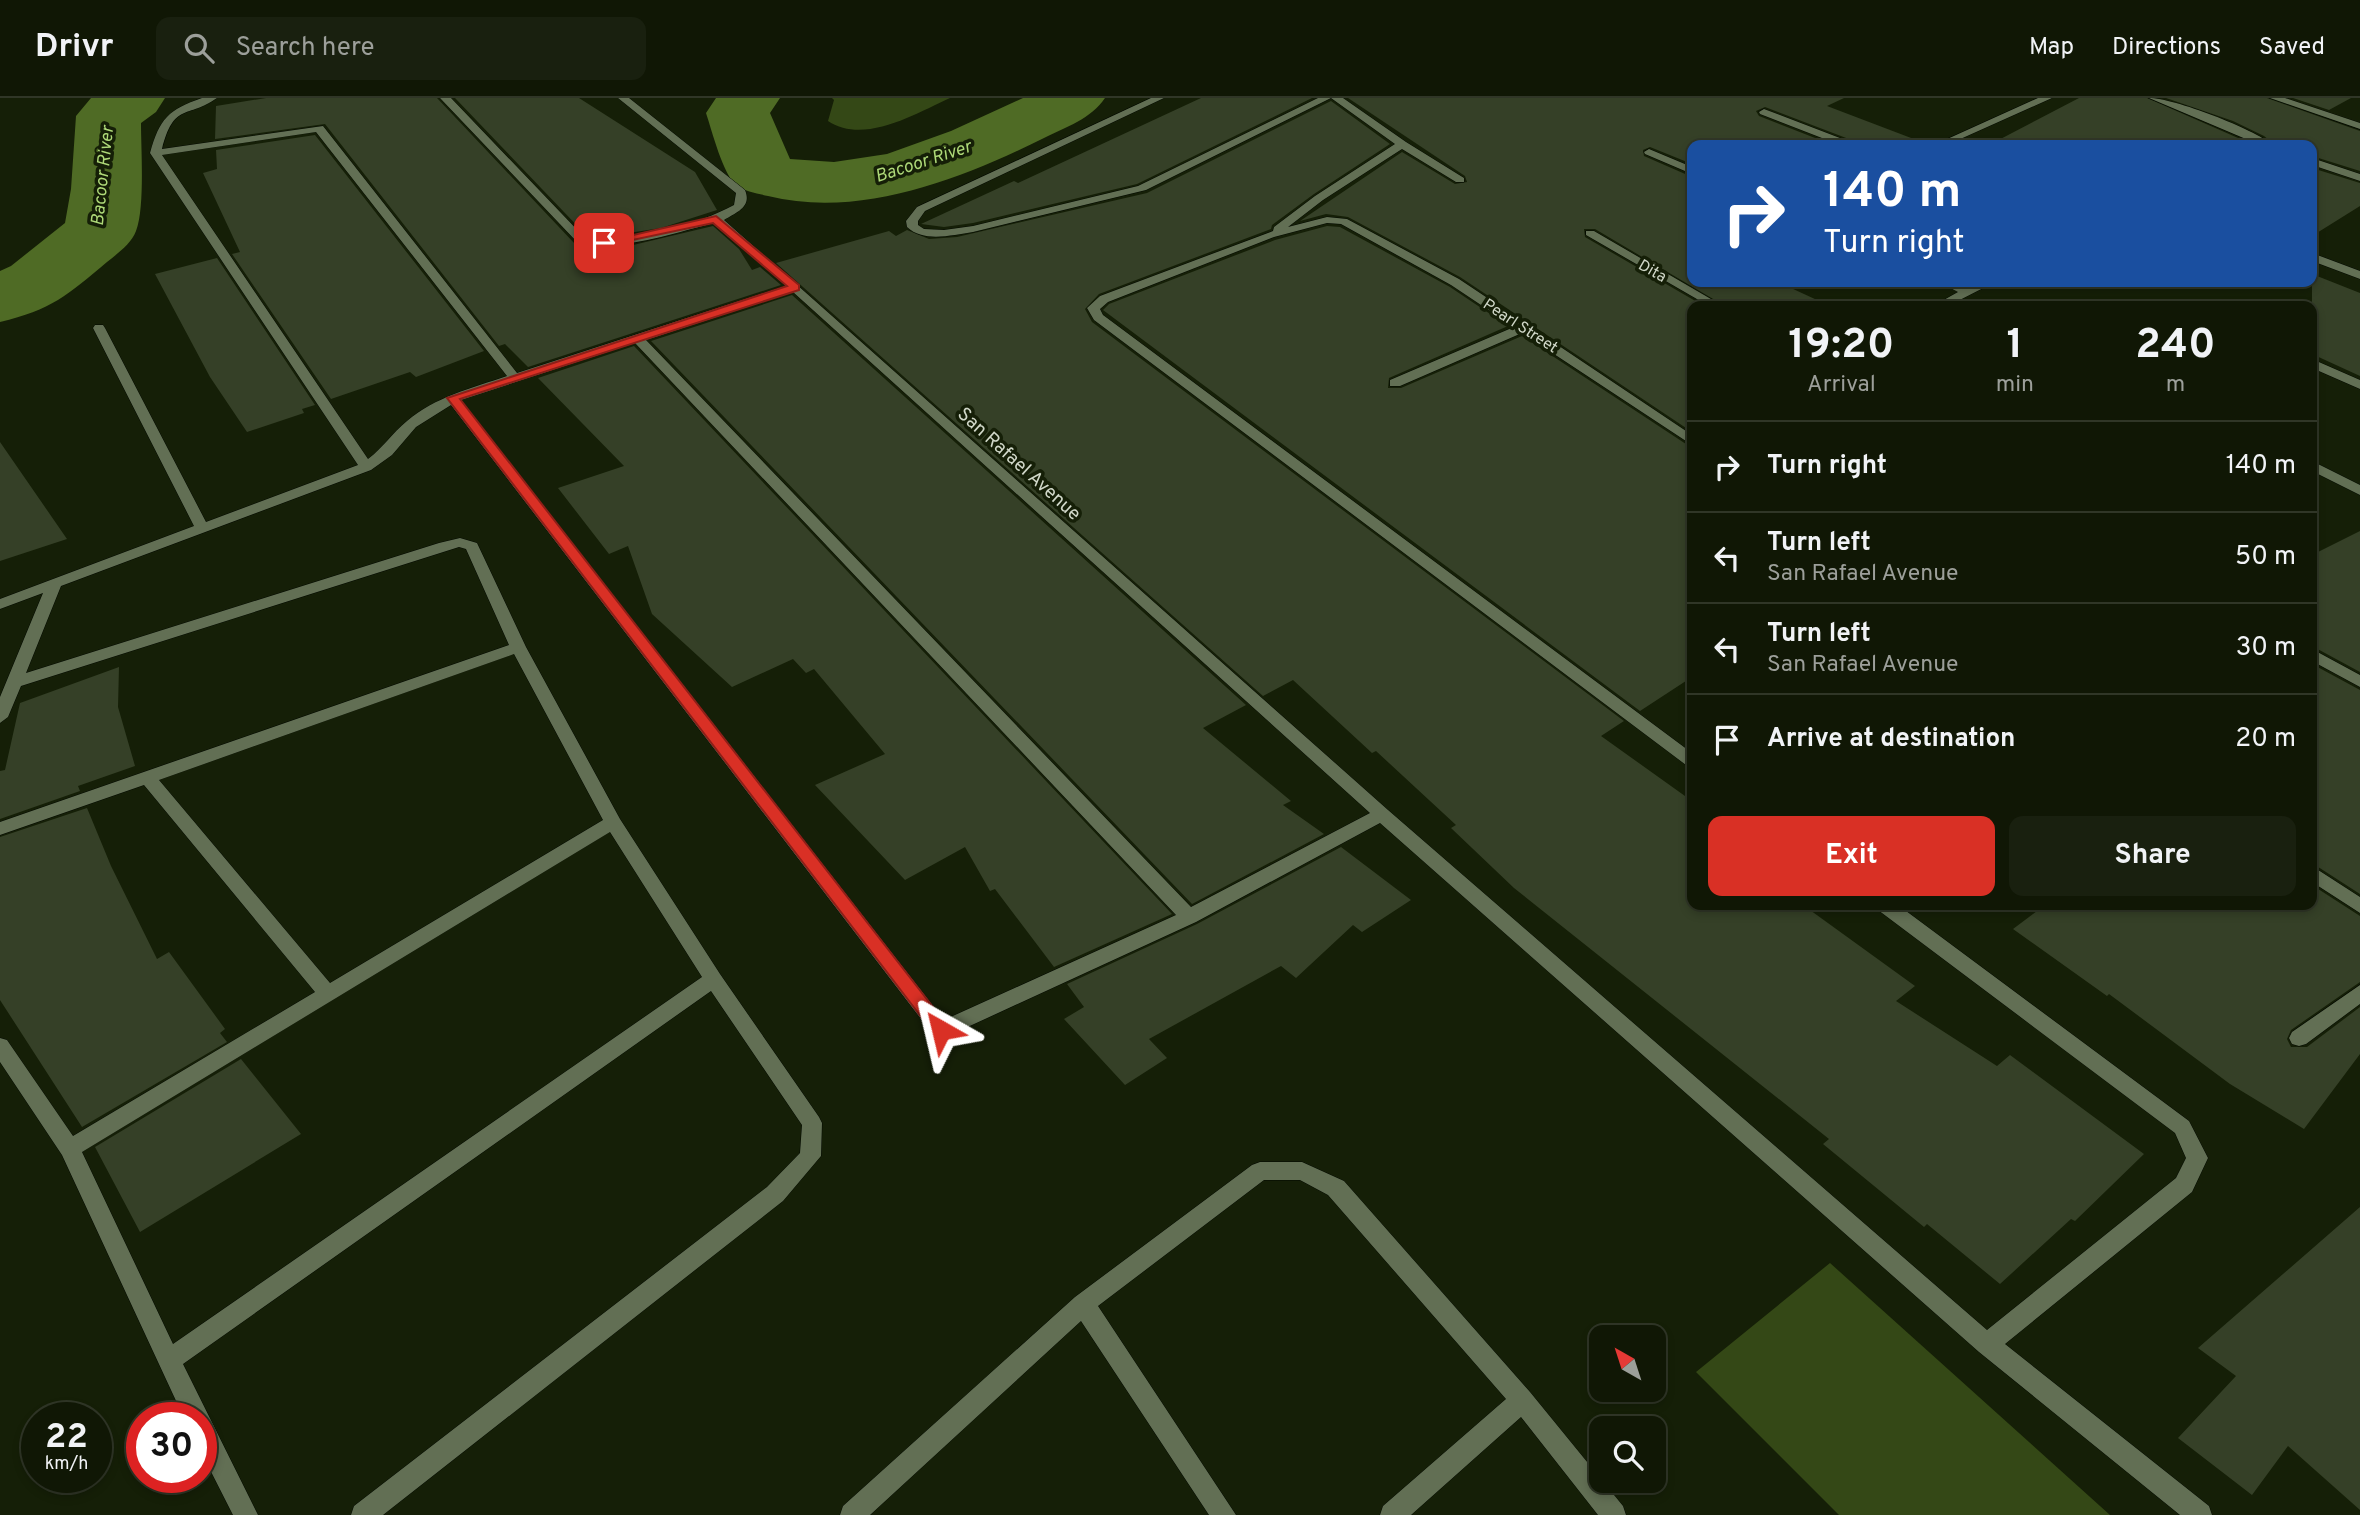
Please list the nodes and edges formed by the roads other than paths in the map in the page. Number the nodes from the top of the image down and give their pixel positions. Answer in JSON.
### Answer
{"nodes":[{"id":1,"x":212,"y":98,"type":"edge"},
{"id":2,"x":445,"y":98,"type":"edge"},
{"id":3,"x":623,"y":98,"type":"edge"},
{"id":4,"x":1159,"y":98,"type":"edge"},
{"id":5,"x":1325,"y":98,"type":"edge"},
{"id":6,"x":1336,"y":98,"type":"edge"},
{"id":7,"x":2047,"y":98,"type":"edge"},
{"id":8,"x":2154,"y":98,"type":"edge"},
{"id":9,"x":2275,"y":98,"type":"edge"},
{"id":10,"x":1764,"y":112,"type":"dead end"},
{"id":11,"x":2360,"y":126,"type":"edge"},
{"id":12,"x":2251,"y":139,"type":"joint"},
{"id":13,"x":1836,"y":140,"type":"edge"},
{"id":14,"x":1953,"y":140,"type":"edge"},
{"id":15,"x":2254,"y":140,"type":"edge"},
{"id":16,"x":1402,"y":144,"type":"junction"},
{"id":17,"x":1649,"y":152,"type":"dead end"},
{"id":18,"x":155,"y":153,"type":"junction"},
{"id":19,"x":2317,"y":163,"type":"edge"},
{"id":20,"x":1687,"y":169,"type":"edge"},
{"id":21,"x":2360,"y":178,"type":"edge"},
{"id":22,"x":1460,"y":180,"type":"dead end"},
{"id":23,"x":716,"y":219,"type":"junction"},
{"id":24,"x":1590,"y":233,"type":"dead end"},
{"id":25,"x":1270,"y":235,"type":"junction"},
{"id":26,"x":2317,"y":259,"type":"edge"},
{"id":27,"x":2360,"y":275,"type":"edge"},
{"id":28,"x":795,"y":287,"type":"junction"},
{"id":29,"x":1956,"y":287,"type":"edge"},
{"id":30,"x":1980,"y":287,"type":"edge"},
{"id":31,"x":1969,"y":293,"type":"junction"},
{"id":32,"x":1708,"y":301,"type":"edge"},
{"id":33,"x":1951,"y":301,"type":"edge"},
{"id":34,"x":1525,"y":327,"type":"junction"},
{"id":35,"x":99,"y":328,"type":"dead end"},
{"id":36,"x":636,"y":337,"type":"junction"},
{"id":37,"x":2317,"y":365,"type":"edge"},
{"id":38,"x":513,"y":376,"type":"junction"},
{"id":39,"x":1395,"y":383,"type":"dead end"},
{"id":40,"x":2360,"y":385,"type":"edge"},
{"id":41,"x":453,"y":398,"type":"junction"},
{"id":42,"x":1687,"y":438,"type":"edge"},
{"id":43,"x":366,"y":467,"type":"junction"},
{"id":44,"x":2317,"y":468,"type":"edge"},
{"id":45,"x":2360,"y":491,"type":"edge"},
{"id":46,"x":202,"y":528,"type":"junction"},
{"id":47,"x":54,"y":584,"type":"junction"},
{"id":48,"x":0,"y":604,"type":"edge"},
{"id":49,"x":518,"y":647,"type":"junction"},
{"id":50,"x":2317,"y":657,"type":"edge"},
{"id":51,"x":15,"y":682,"type":"junction"},
{"id":52,"x":2360,"y":682,"type":"edge"},
{"id":53,"x":0,"y":717,"type":"edge"},
{"id":54,"x":1687,"y":757,"type":"edge"},
{"id":55,"x":148,"y":778,"type":"junction"},
{"id":56,"x":1382,"y":814,"type":"junction"},
{"id":57,"x":613,"y":822,"type":"junction"},
{"id":58,"x":0,"y":830,"type":"edge"},
{"id":59,"x":2317,"y":876,"type":"edge"},
{"id":60,"x":2360,"y":906,"type":"edge"},
{"id":61,"x":1892,"y":910,"type":"edge"},
{"id":62,"x":1189,"y":916,"type":"junction"},
{"id":63,"x":713,"y":979,"type":"junction"},
{"id":64,"x":2360,"y":993,"type":"edge"},
{"id":65,"x":328,"y":994,"type":"junction"},
{"id":66,"x":2300,"y":1038,"type":"dead end"},
{"id":67,"x":0,"y":1046,"type":"edge"},
{"id":68,"x":70,"y":1149,"type":"junction"},
{"id":69,"x":1083,"y":1304,"type":"junction"},
{"id":70,"x":1987,"y":1345,"type":"junction"},
{"id":71,"x":168,"y":1361,"type":"junction"},
{"id":72,"x":1522,"y":1399,"type":"junction"},
{"id":73,"x":188,"y":1402,"type":"edge"},
{"id":74,"x":217,"y":1458,"type":"edge"},
{"id":75,"x":246,"y":1515,"type":"edge"},
{"id":76,"x":363,"y":1515,"type":"edge"},
{"id":77,"x":852,"y":1515,"type":"edge"},
{"id":78,"x":1224,"y":1515,"type":"edge"},
{"id":79,"x":1392,"y":1515,"type":"edge"},
{"id":80,"x":1614,"y":1515,"type":"edge"},
{"id":81,"x":2200,"y":1515,"type":"edge"}],
"edges":[{"from":1,"to":18,"type":"street"},
{"from":2,"to":23,"type":"street"},
{"from":3,"to":23,"type":"street"},
{"from":4,"to":5,"type":"street"},
{"from":6,"to":16,"type":"street"},
{"from":7,"to":14,"type":"street"},
{"from":8,"to":12,"type":"street"},
{"from":9,"to":11,"type":"street"},
{"from":10,"to":13,"type":"street"},
{"from":12,"to":15,"type":"street"},
{"from":16,"to":22,"type":"street"},
{"from":16,"to":25,"type":"street"},
{"from":17,"to":20,"type":"street"},
{"from":18,"to":38,"type":"street"},
{"from":18,"to":43,"type":"street"},
{"from":19,"to":21,"type":"street"},
{"from":23,"to":28,"type":"street","name":"San Rafael Avenue"},
{"from":24,"to":32,"type":"street","name":"Dita"},
{"from":25,"to":34,"type":"street","name":"Pearl Street"},
{"from":25,"to":54,"type":"street"},
{"from":26,"to":27,"type":"street"},
{"from":28,"to":36,"type":"street"},
{"from":28,"to":56,"type":"street","name":"San Rafael Avenue"},
{"from":29,"to":31,"type":"street"},
{"from":30,"to":31,"type":"street"},
{"from":31,"to":33,"type":"street"},
{"from":34,"to":39,"type":"street"},
{"from":34,"to":42,"type":"street","name":"Pearl Street"},
{"from":35,"to":46,"type":"street"},
{"from":36,"to":38,"type":"street"},
{"from":36,"to":62,"type":"street"},
{"from":37,"to":40,"type":"street"},
{"from":38,"to":41,"type":"street"},
{"from":41,"to":43,"type":"street"},
{"from":41,"to":62,"type":"street"},
{"from":43,"to":46,"type":"street"},
{"from":44,"to":45,"type":"street"},
{"from":46,"to":47,"type":"street"},
{"from":47,"to":48,"type":"street"},
{"from":47,"to":51,"type":"street"},
{"from":49,"to":51,"type":"street"},
{"from":49,"to":55,"type":"street"},
{"from":49,"to":57,"type":"street"},
{"from":50,"to":52,"type":"street"},
{"from":51,"to":53,"type":"street"},
{"from":55,"to":58,"type":"street"},
{"from":55,"to":65,"type":"street"},
{"from":56,"to":62,"type":"street"},
{"from":56,"to":70,"type":"street","name":"San Rafael Avenue"},
{"from":57,"to":63,"type":"street"},
{"from":57,"to":65,"type":"street"},
{"from":59,"to":60,"type":"street"},
{"from":61,"to":70,"type":"street"},
{"from":63,"to":71,"type":"street"},
{"from":63,"to":76,"type":"street"},
{"from":64,"to":66,"type":"street"},
{"from":65,"to":68,"type":"street"},
{"from":67,"to":68,"type":"street"},
{"from":68,"to":71,"type":"street"},
{"from":69,"to":72,"type":"street"},
{"from":69,"to":77,"type":"street"},
{"from":69,"to":78,"type":"street"},
{"from":70,"to":81,"type":"street","name":"San Rafael Avenue"},
{"from":71,"to":73,"type":"street"},
{"from":72,"to":79,"type":"street"},
{"from":72,"to":80,"type":"street"},
{"from":74,"to":75,"type":"street"}]}
